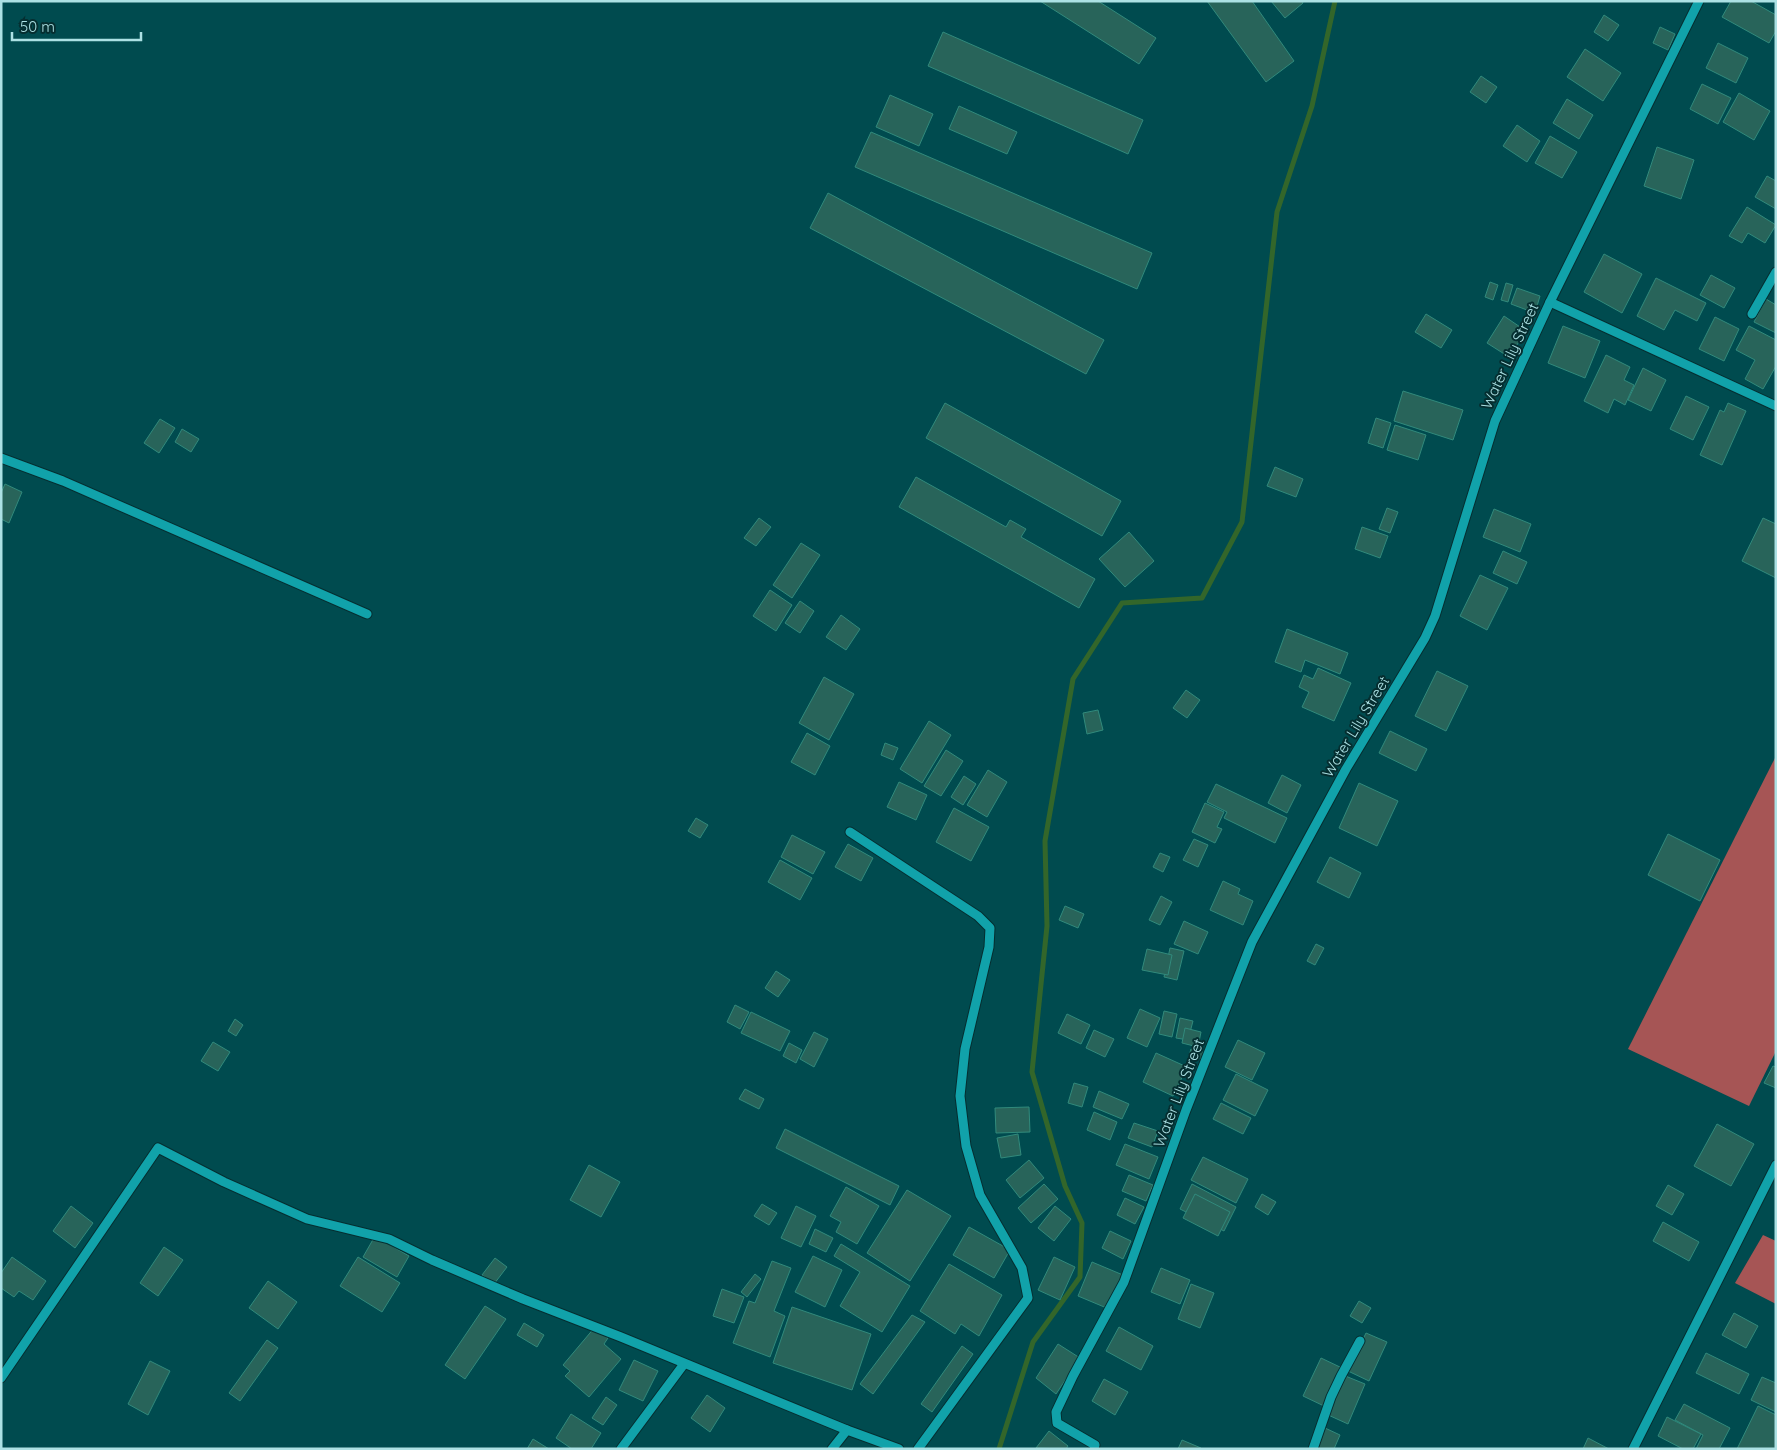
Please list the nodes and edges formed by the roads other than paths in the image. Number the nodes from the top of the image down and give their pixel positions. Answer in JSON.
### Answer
{"nodes":[{"id":1,"x":1699,"y":1,"type":"edge"},
{"id":2,"x":1776,"y":272,"type":"edge"},
{"id":3,"x":1550,"y":302,"type":"junction"},
{"id":4,"x":1752,"y":314,"type":"dead end"},
{"id":5,"x":1776,"y":406,"type":"edge"},
{"id":6,"x":1,"y":458,"type":"edge"},
{"id":7,"x":367,"y":614,"type":"dead end"},
{"id":8,"x":850,"y":832,"type":"dead end"},
{"id":9,"x":1776,"y":1165,"type":"edge"},
{"id":10,"x":1360,"y":1341,"type":"dead end"},
{"id":11,"x":684,"y":1364,"type":"junction"},
{"id":12,"x":1,"y":1378,"type":"edge"},
{"id":13,"x":847,"y":1430,"type":"junction"},
{"id":14,"x":621,"y":1449,"type":"edge"},
{"id":15,"x":832,"y":1449,"type":"edge"},
{"id":16,"x":899,"y":1449,"type":"edge"},
{"id":17,"x":918,"y":1449,"type":"edge"},
{"id":18,"x":1094,"y":1449,"type":"edge"},
{"id":19,"x":1313,"y":1449,"type":"edge"},
{"id":20,"x":1633,"y":1449,"type":"edge"}],
"edges":[{"from":1,"to":3,"type":"street","name":"Water Lily Street"},
{"from":2,"to":4,"type":"street"},
{"from":3,"to":5,"type":"street"},
{"from":3,"to":18,"type":"street","name":"Water Lily Street"},
{"from":6,"to":7,"type":"street"},
{"from":8,"to":17,"type":"street"},
{"from":9,"to":20,"type":"street"},
{"from":10,"to":19,"type":"street"},
{"from":11,"to":12,"type":"street"},
{"from":11,"to":13,"type":"street"},
{"from":11,"to":14,"type":"street"},
{"from":13,"to":15,"type":"street"},
{"from":13,"to":16,"type":"street"}]}
